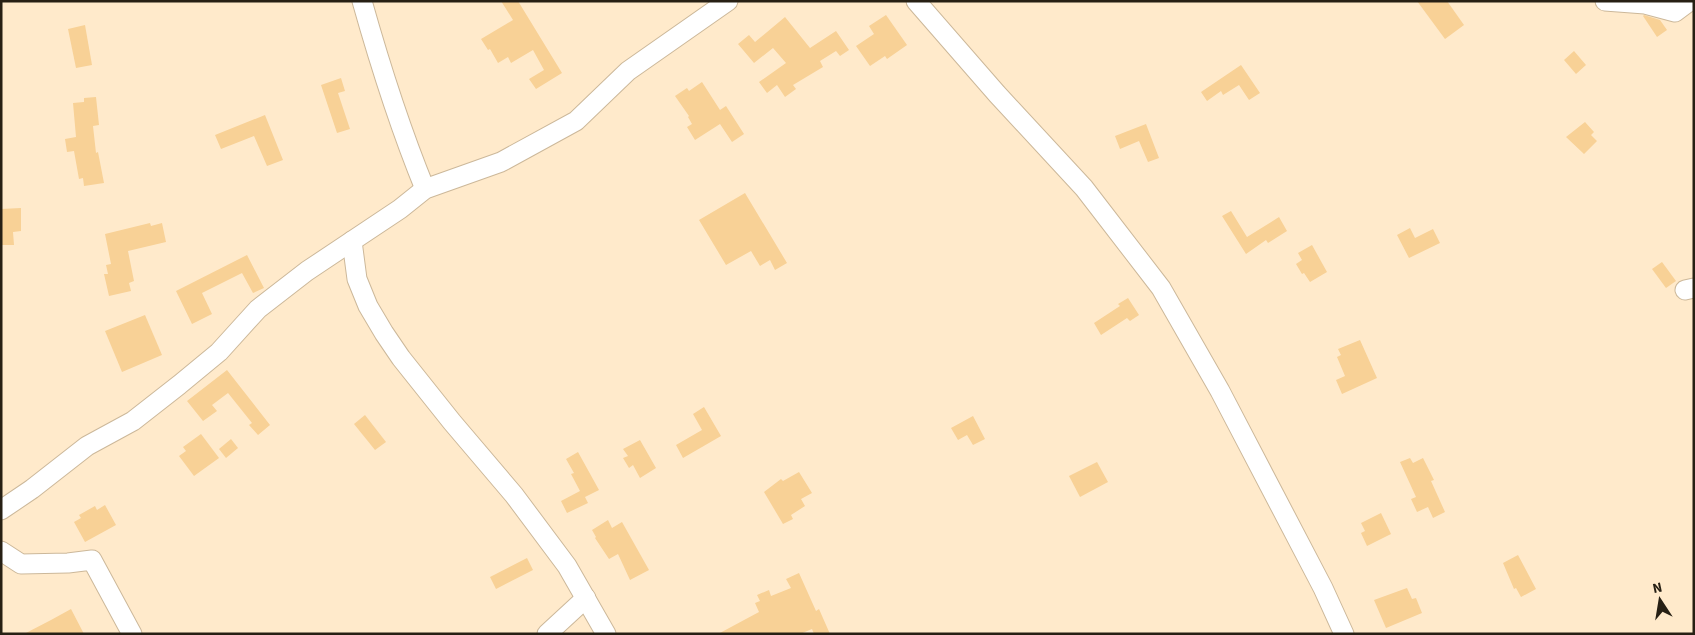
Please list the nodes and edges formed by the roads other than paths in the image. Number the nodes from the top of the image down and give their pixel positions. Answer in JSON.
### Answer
{"nodes":[{"id":1,"x":362,"y":1,"type":"edge"},
{"id":2,"x":728,"y":1,"type":"edge"},
{"id":3,"x":916,"y":1,"type":"edge"},
{"id":4,"x":1605,"y":1,"type":"edge"},
{"id":5,"x":1690,"y":1,"type":"edge"},
{"id":6,"x":425,"y":189,"type":"junction"},
{"id":7,"x":352,"y":241,"type":"junction"},
{"id":8,"x":1,"y":510,"type":"edge"},
{"id":9,"x":1,"y":551,"type":"edge"},
{"id":10,"x":586,"y":598,"type":"junction"},
{"id":11,"x":132,"y":634,"type":"edge"},
{"id":12,"x":546,"y":634,"type":"edge"},
{"id":13,"x":606,"y":634,"type":"edge"},
{"id":14,"x":1344,"y":634,"type":"edge"}],
"edges":[{"from":1,"to":6,"type":"street"},
{"from":2,"to":6,"type":"street"},
{"from":3,"to":14,"type":"street"},
{"from":4,"to":5,"type":"street"},
{"from":6,"to":7,"type":"street"},
{"from":7,"to":8,"type":"street"},
{"from":7,"to":10,"type":"street"},
{"from":9,"to":11,"type":"street"},
{"from":10,"to":12,"type":"street"},
{"from":10,"to":13,"type":"street"}]}
